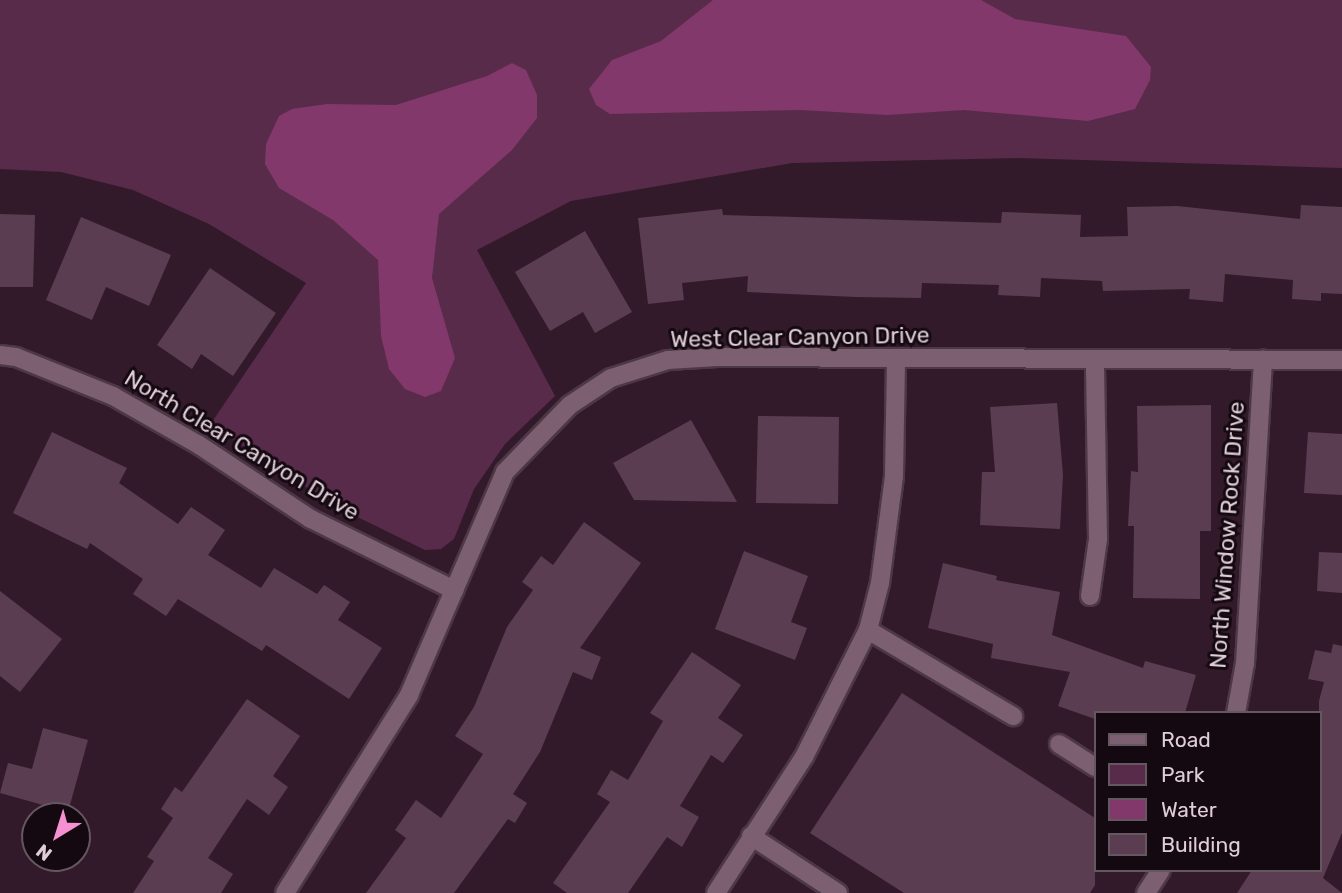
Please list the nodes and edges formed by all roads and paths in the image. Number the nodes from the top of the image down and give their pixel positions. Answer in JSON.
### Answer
{"nodes":[{"id":1,"x":0,"y":355,"type":"edge"},
{"id":2,"x":896,"y":359,"type":"junction"},
{"id":3,"x":1095,"y":360,"type":"junction"},
{"id":4,"x":1263,"y":360,"type":"junction"},
{"id":5,"x":1342,"y":360,"type":"edge"},
{"id":6,"x":454,"y":590,"type":"junction"},
{"id":7,"x":1090,"y":596,"type":"dead end"},
{"id":8,"x":868,"y":630,"type":"junction"},
{"id":9,"x":1236,"y":711,"type":"edge"},
{"id":10,"x":1013,"y":716,"type":"dead end"},
{"id":11,"x":1059,"y":744,"type":"dead end"},
{"id":12,"x":1094,"y":766,"type":"edge"},
{"id":13,"x":751,"y":836,"type":"junction"},
{"id":14,"x":1160,"y":872,"type":"edge"},
{"id":15,"x":285,"y":893,"type":"edge"},
{"id":16,"x":716,"y":893,"type":"edge"},
{"id":17,"x":838,"y":893,"type":"edge"},
{"id":18,"x":1146,"y":893,"type":"edge"}],
"edges":[{"from":1,"to":6,"type":"street","name":"North Clear Canyon Drive"},
{"from":2,"to":3,"type":"street","name":"West Clear Canyon Drive"},
{"from":2,"to":6,"type":"street","name":"West Clear Canyon Drive"},
{"from":2,"to":8,"type":"street"},
{"from":3,"to":4,"type":"street","name":"West Clear Canyon Drive"},
{"from":3,"to":7,"type":"street"},
{"from":4,"to":5,"type":"street","name":"West Clear Canyon Drive"},
{"from":4,"to":9,"type":"street","name":"North Window Rock Drive"},
{"from":6,"to":15,"type":"street","name":"West Clear Canyon Drive"},
{"from":8,"to":10,"type":"street"},
{"from":8,"to":13,"type":"street"},
{"from":11,"to":12,"type":"street"},
{"from":13,"to":16,"type":"street"},
{"from":13,"to":17,"type":"street"},
{"from":14,"to":18,"type":"street"}]}
